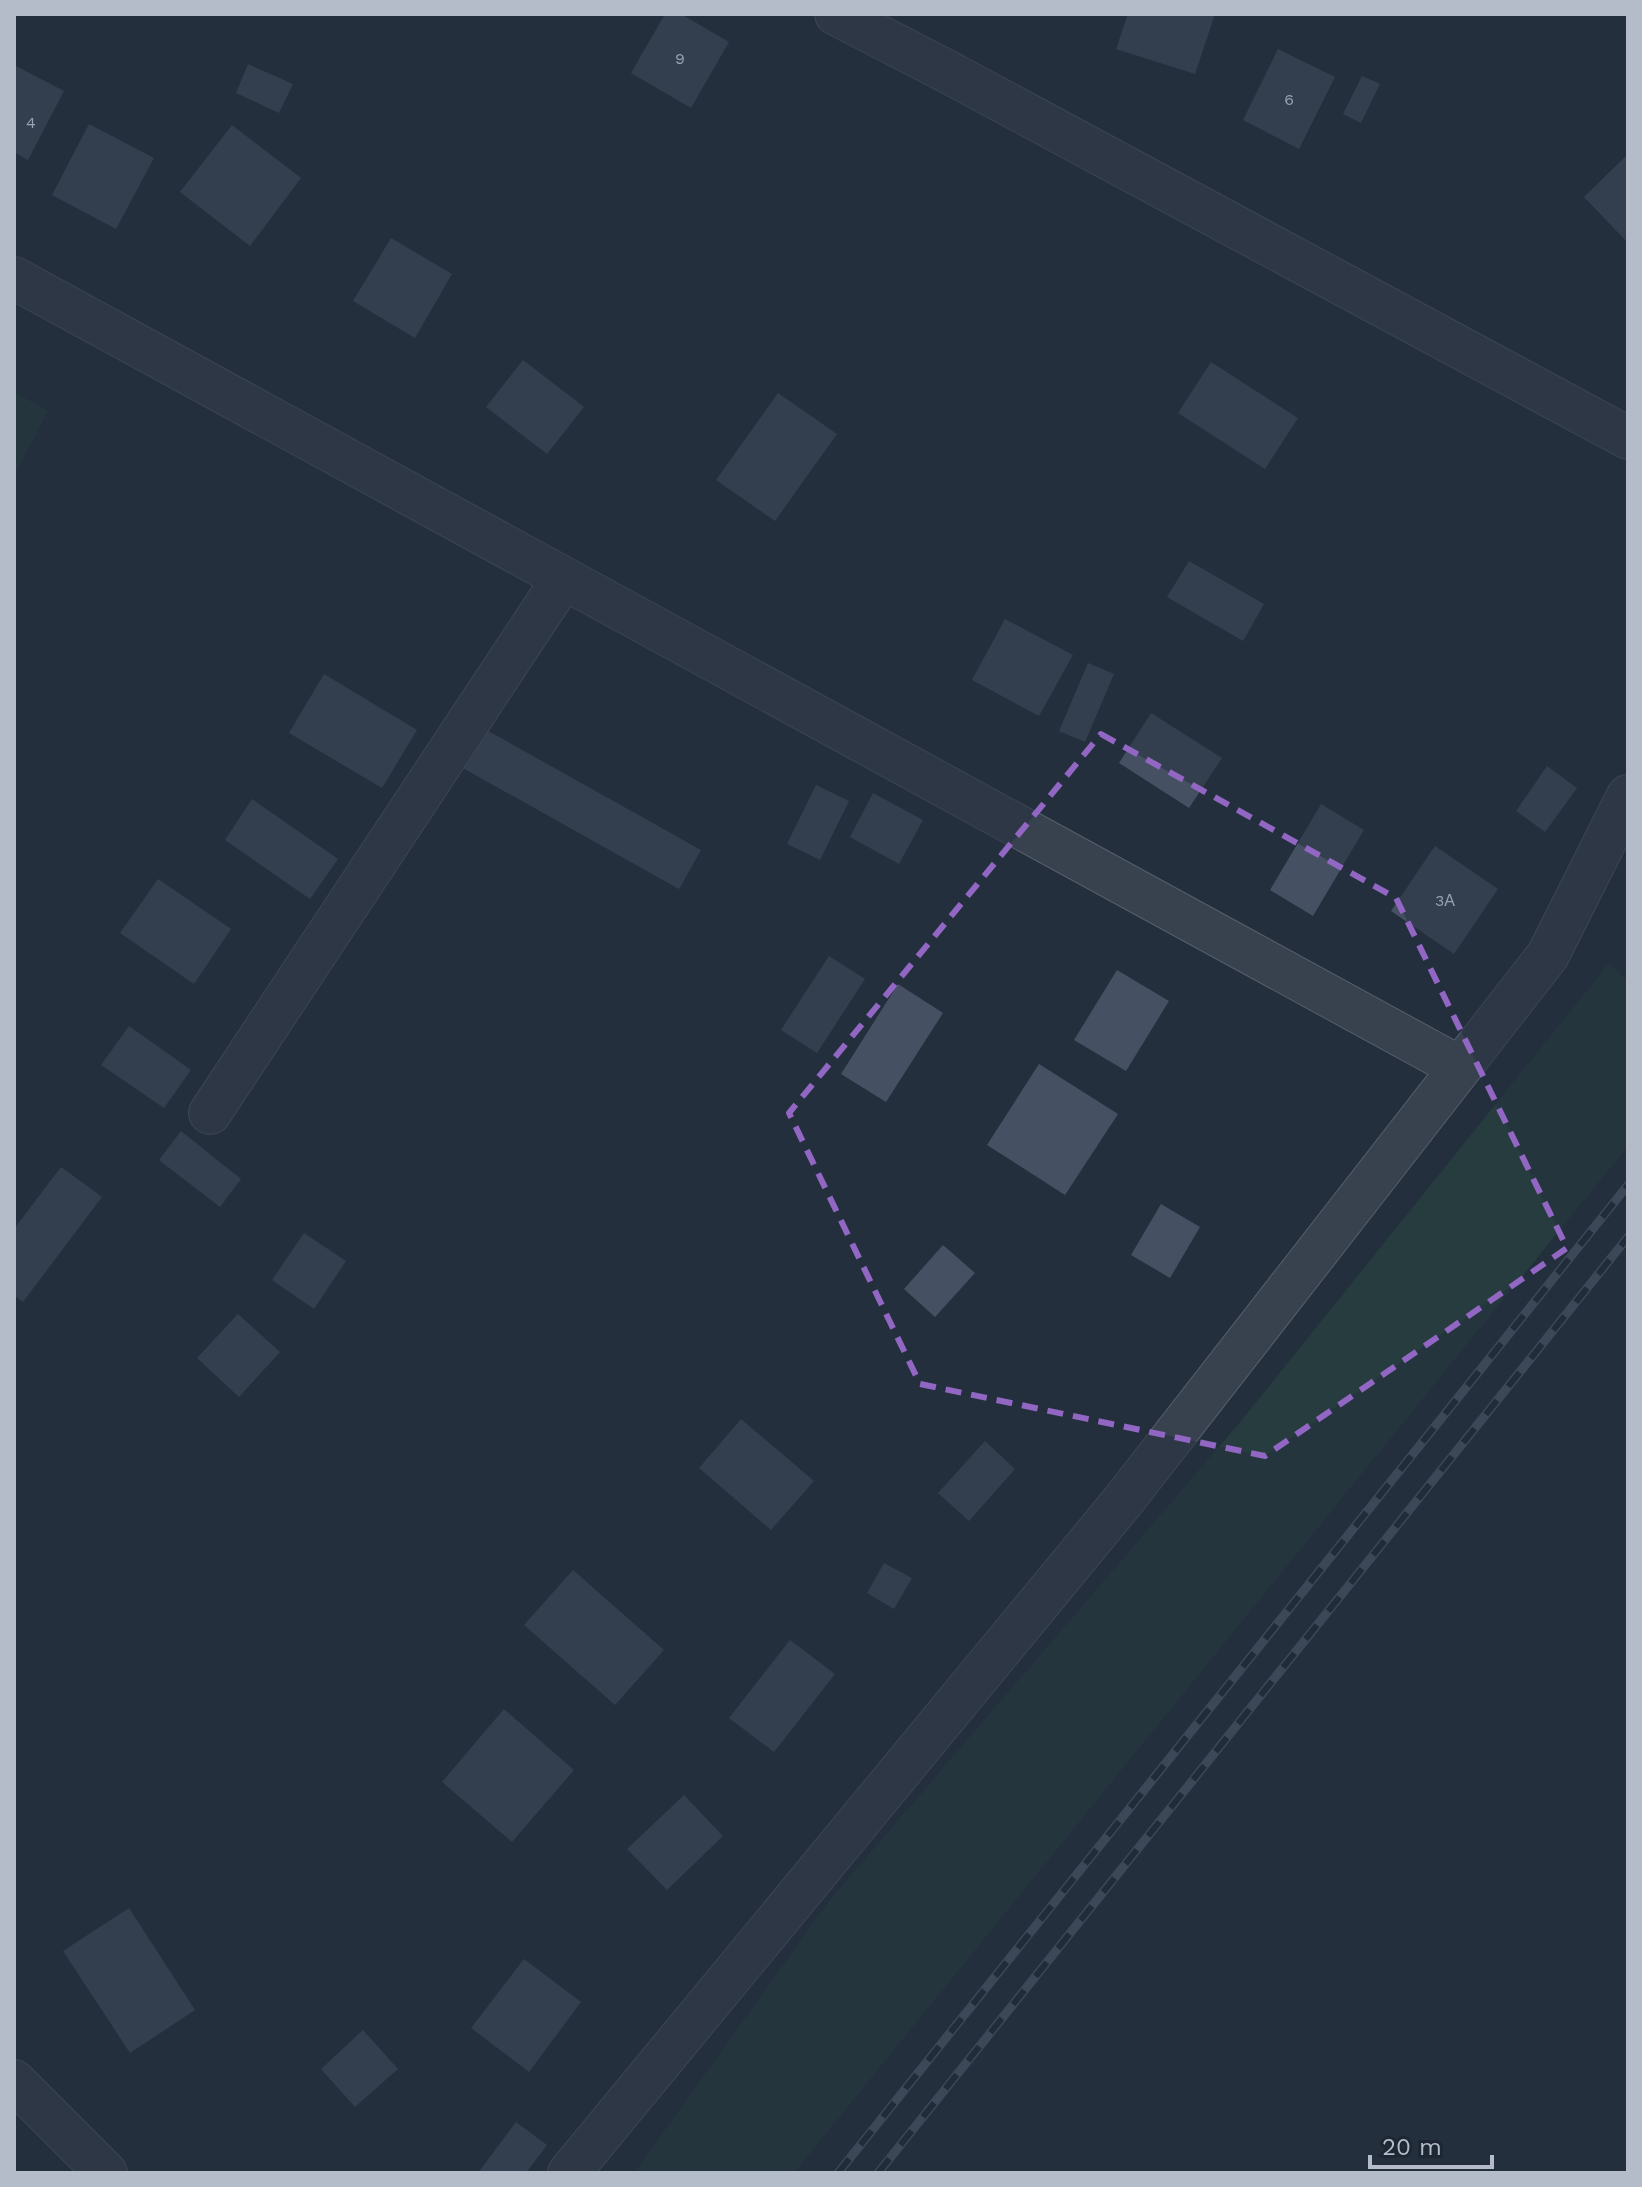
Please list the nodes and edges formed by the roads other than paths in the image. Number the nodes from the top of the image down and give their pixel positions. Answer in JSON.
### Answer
{"nodes":[{"id":1,"x":836,"y":14,"type":"edge"},
{"id":2,"x":14,"y":278,"type":"edge"},
{"id":3,"x":1628,"y":438,"type":"edge"},
{"id":4,"x":563,"y":579,"type":"junction"},
{"id":5,"x":1628,"y":796,"type":"edge"},
{"id":6,"x":1459,"y":1067,"type":"junction"},
{"id":7,"x":210,"y":1113,"type":"dead end"},
{"id":8,"x":14,"y":2081,"type":"edge"},
{"id":9,"x":106,"y":2173,"type":"edge"},
{"id":10,"x":569,"y":2173,"type":"edge"}],
"edges":[{"from":1,"to":3,"type":"street"},
{"from":2,"to":4,"type":"street"},
{"from":4,"to":6,"type":"street"},
{"from":4,"to":7,"type":"street"},
{"from":5,"to":6,"type":"street"},
{"from":6,"to":10,"type":"street"},
{"from":8,"to":9,"type":"street"}]}
